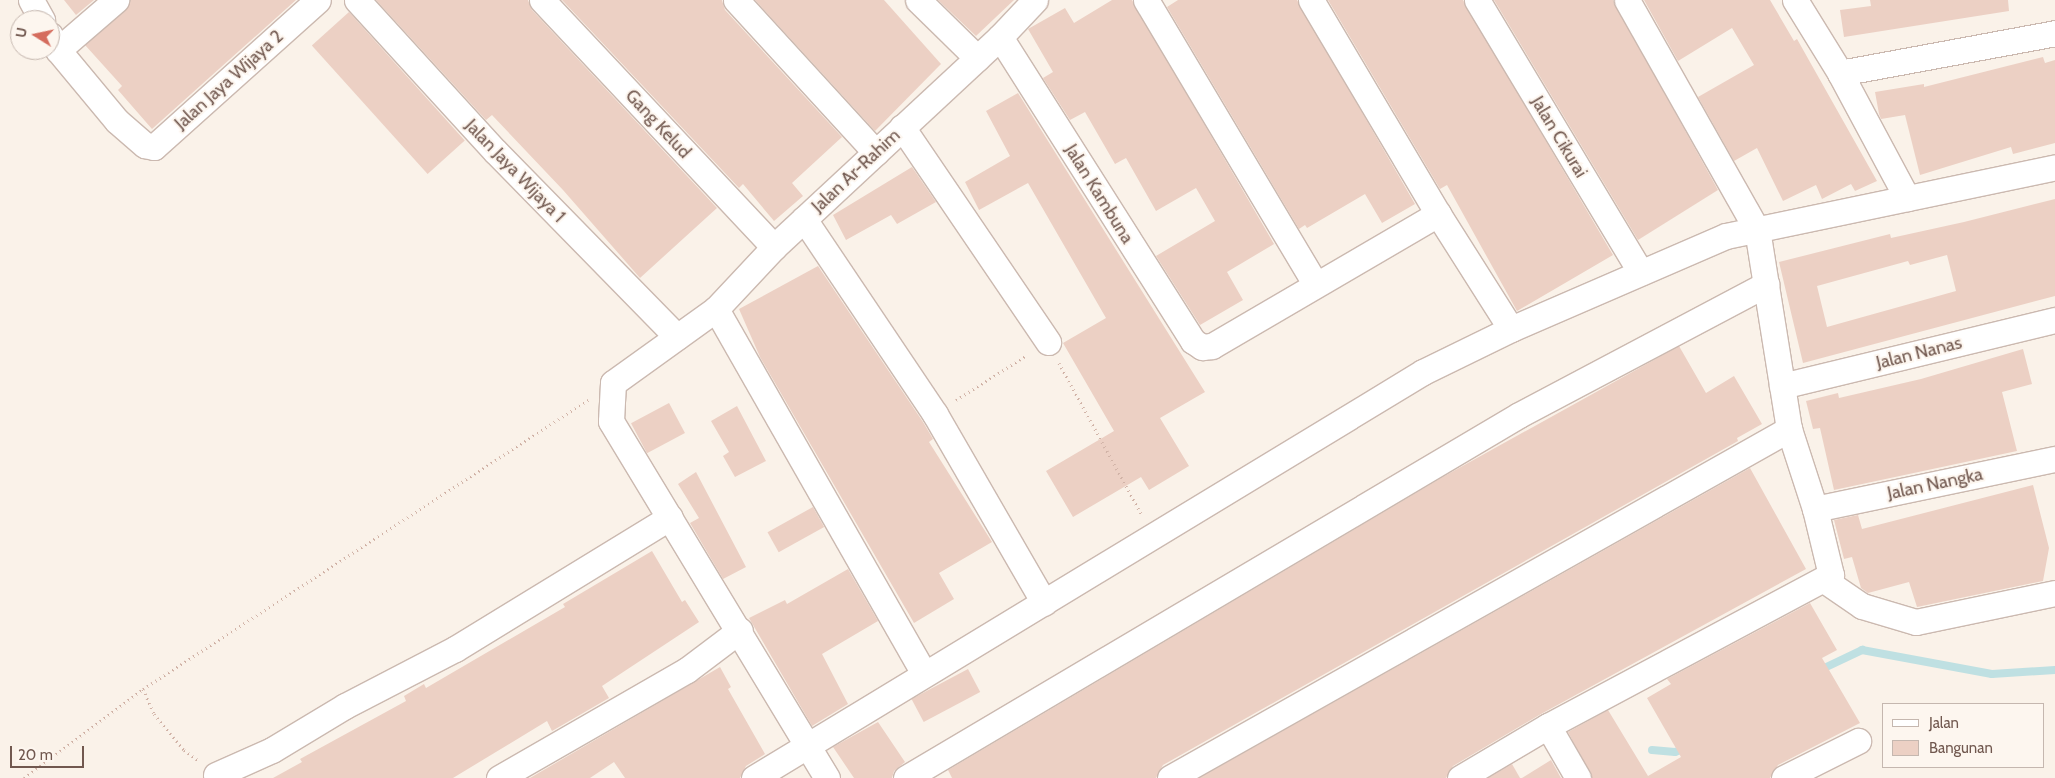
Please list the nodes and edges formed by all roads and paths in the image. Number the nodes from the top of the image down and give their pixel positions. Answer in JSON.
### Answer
{"nodes":[{"id":1,"x":116,"y":0,"type":"edge"},
{"id":2,"x":318,"y":0,"type":"edge"},
{"id":3,"x":357,"y":0,"type":"edge"},
{"id":4,"x":542,"y":0,"type":"edge"},
{"id":5,"x":736,"y":0,"type":"edge"},
{"id":6,"x":918,"y":0,"type":"edge"},
{"id":7,"x":1035,"y":0,"type":"edge"},
{"id":8,"x":1146,"y":0,"type":"edge"},
{"id":9,"x":1311,"y":0,"type":"edge"},
{"id":10,"x":1477,"y":0,"type":"edge"},
{"id":11,"x":1627,"y":0,"type":"edge"},
{"id":12,"x":1795,"y":0,"type":"edge"},
{"id":13,"x":2055,"y":33,"type":"edge"},
{"id":14,"x":1000,"y":37,"type":"junction"},
{"id":15,"x":60,"y":39,"type":"edge"},
{"id":16,"x":60,"y":50,"type":"edge"},
{"id":17,"x":977,"y":58,"type":"junction"},
{"id":18,"x":1840,"y":72,"type":"junction"},
{"id":19,"x":902,"y":127,"type":"junction"},
{"id":20,"x":876,"y":153,"type":"junction"},
{"id":21,"x":2055,"y":167,"type":"edge"},
{"id":22,"x":1907,"y":198,"type":"junction"},
{"id":23,"x":1438,"y":214,"type":"junction"},
{"id":24,"x":804,"y":219,"type":"junction"},
{"id":25,"x":1757,"y":230,"type":"junction"},
{"id":26,"x":774,"y":247,"type":"junction"},
{"id":27,"x":1641,"y":274,"type":"junction"},
{"id":28,"x":1315,"y":284,"type":"junction"},
{"id":29,"x":1766,"y":284,"type":"junction"},
{"id":30,"x":716,"y":310,"type":"junction"},
{"id":31,"x":2055,"y":320,"type":"edge"},
{"id":32,"x":1511,"y":329,"type":"junction"},
{"id":33,"x":677,"y":337,"type":"junction"},
{"id":34,"x":1048,"y":342,"type":"junction"},
{"id":35,"x":613,"y":383,"type":"junction"},
{"id":36,"x":1782,"y":386,"type":"junction"},
{"id":37,"x":935,"y":414,"type":"junction"},
{"id":38,"x":1789,"y":429,"type":"junction"},
{"id":39,"x":2055,"y":459,"type":"edge"},
{"id":40,"x":1815,"y":509,"type":"junction"},
{"id":41,"x":670,"y":517,"type":"junction"},
{"id":42,"x":1154,"y":538,"type":"junction"},
{"id":43,"x":1824,"y":580,"type":"junction"},
{"id":44,"x":2055,"y":593,"type":"edge"},
{"id":45,"x":1044,"y":603,"type":"junction"},
{"id":46,"x":740,"y":630,"type":"junction"},
{"id":47,"x":924,"y":673,"type":"junction"},
{"id":48,"x":143,"y":689,"type":"junction"},
{"id":49,"x":1548,"y":726,"type":"junction"},
{"id":50,"x":1858,"y":741,"type":"dead end"},
{"id":51,"x":808,"y":745,"type":"junction"},
{"id":52,"x":216,"y":775,"type":"joint"},
{"id":53,"x":24,"y":778,"type":"edge"},
{"id":54,"x":499,"y":778,"type":"edge"},
{"id":55,"x":754,"y":778,"type":"edge"},
{"id":56,"x":827,"y":778,"type":"edge"},
{"id":57,"x":906,"y":778,"type":"edge"},
{"id":58,"x":1170,"y":778,"type":"edge"},
{"id":59,"x":1460,"y":778,"type":"edge"},
{"id":60,"x":1578,"y":778,"type":"edge"},
{"id":61,"x":1784,"y":778,"type":"edge"}],
"edges":[{"from":1,"to":15,"type":"street"},
{"from":2,"to":16,"type":"street","name":"Jalan Jaya Wijaya 2"},
{"from":3,"to":33,"type":"street","name":"Jalan Jaya Wijaya 1"},
{"from":4,"to":26,"type":"street","name":"Gang Kelud"},
{"from":5,"to":20,"type":"street"},
{"from":6,"to":17,"type":"street"},
{"from":7,"to":14,"type":"street","name":"Jalan Ar-Rahim"},
{"from":8,"to":28,"type":"street"},
{"from":9,"to":23,"type":"street"},
{"from":10,"to":27,"type":"street","name":"Jalan Cikurai"},
{"from":11,"to":25,"type":"street"},
{"from":12,"to":18,"type":"street"},
{"from":13,"to":18,"type":"street"},
{"from":14,"to":17,"type":"street","name":"Jalan Ar-Rahim"},
{"from":14,"to":28,"type":"street","name":"Jalan Kambuna"},
{"from":17,"to":19,"type":"street","name":"Jalan Ar-Rahim"},
{"from":18,"to":22,"type":"street"},
{"from":19,"to":20,"type":"street","name":"Jalan Ar-Rahim"},
{"from":19,"to":34,"type":"street"},
{"from":20,"to":24,"type":"street","name":"Jalan Ar-Rahim"},
{"from":21,"to":22,"type":"street"},
{"from":22,"to":25,"type":"street"},
{"from":23,"to":28,"type":"street"},
{"from":23,"to":32,"type":"street"},
{"from":24,"to":26,"type":"street","name":"Jalan Ar-Rahim"},
{"from":24,"to":37,"type":"street"},
{"from":25,"to":27,"type":"street"},
{"from":25,"to":29,"type":"street"},
{"from":26,"to":30,"type":"street","name":"Jalan Ar-Rahim"},
{"from":27,"to":32,"type":"street"},
{"from":29,"to":36,"type":"street"},
{"from":29,"to":57,"type":"street"},
{"from":30,"to":33,"type":"street","name":"Jalan Ar-Rahim"},
{"from":30,"to":47,"type":"street"},
{"from":31,"to":36,"type":"street","name":"Jalan Nanas"},
{"from":32,"to":42,"type":"street"},
{"from":33,"to":35,"type":"street","name":"Jalan Ar-Rahim"},
{"from":34,"to":37,"type":"path"},
{"from":34,"to":42,"type":"path"},
{"from":35,"to":41,"type":"street"},
{"from":35,"to":48,"type":"path"},
{"from":36,"to":38,"type":"street"},
{"from":37,"to":45,"type":"street"},
{"from":38,"to":40,"type":"street"},
{"from":38,"to":58,"type":"street"},
{"from":39,"to":40,"type":"street","name":"Jalan Nangka"},
{"from":40,"to":43,"type":"street"},
{"from":41,"to":46,"type":"street"},
{"from":41,"to":52,"type":"street"},
{"from":42,"to":45,"type":"street"},
{"from":43,"to":44,"type":"street"},
{"from":43,"to":49,"type":"street"},
{"from":45,"to":47,"type":"street"},
{"from":46,"to":51,"type":"street"},
{"from":46,"to":54,"type":"street"},
{"from":47,"to":51,"type":"street"},
{"from":48,"to":52,"type":"path"},
{"from":48,"to":53,"type":"path"},
{"from":49,"to":59,"type":"street"},
{"from":49,"to":60,"type":"street"},
{"from":50,"to":61,"type":"street"},
{"from":51,"to":55,"type":"street"},
{"from":51,"to":56,"type":"street"}]}
